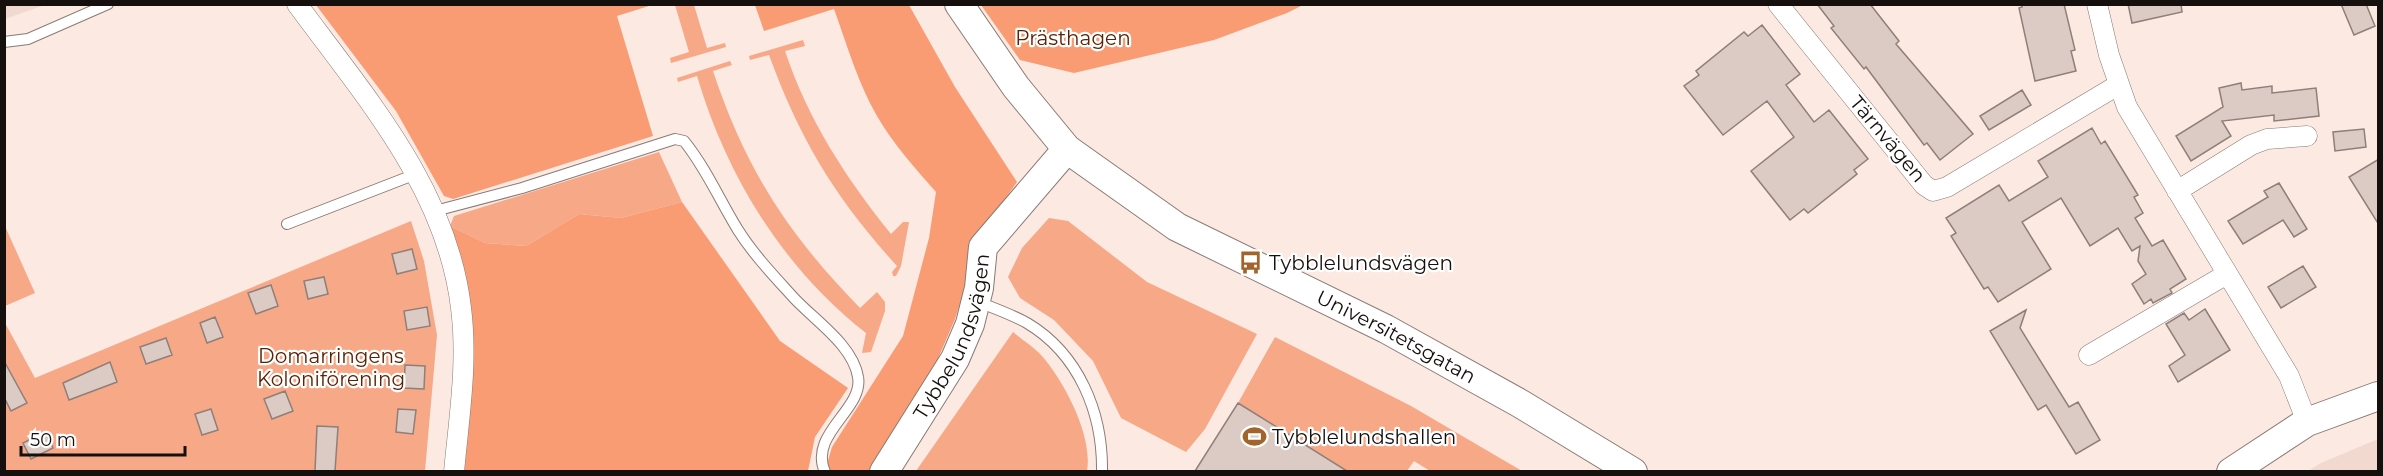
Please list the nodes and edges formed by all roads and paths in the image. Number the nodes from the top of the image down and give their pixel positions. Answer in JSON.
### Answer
{"nodes":[{"id":1,"x":108,"y":4,"type":"edge"},
{"id":2,"x":297,"y":4,"type":"edge"},
{"id":3,"x":959,"y":4,"type":"edge"},
{"id":4,"x":1778,"y":4,"type":"edge"},
{"id":5,"x":2097,"y":4,"type":"edge"},
{"id":6,"x":4,"y":42,"type":"edge"},
{"id":7,"x":2118,"y":86,"type":"junction"},
{"id":8,"x":2307,"y":136,"type":"dead end"},
{"id":9,"x":1068,"y":149,"type":"junction"},
{"id":10,"x":416,"y":174,"type":"junction"},
{"id":11,"x":2177,"y":191,"type":"junction"},
{"id":12,"x":435,"y":211,"type":"junction"},
{"id":13,"x":287,"y":224,"type":"dead end"},
{"id":14,"x":2227,"y":274,"type":"junction"},
{"id":15,"x":976,"y":301,"type":"junction"},
{"id":16,"x":2090,"y":355,"type":"dead end"},
{"id":17,"x":2379,"y":396,"type":"edge"},
{"id":18,"x":2307,"y":422,"type":"junction"},
{"id":19,"x":454,"y":471,"type":"edge"},
{"id":20,"x":825,"y":471,"type":"edge"},
{"id":21,"x":884,"y":471,"type":"edge"},
{"id":22,"x":1102,"y":471,"type":"edge"},
{"id":23,"x":1632,"y":471,"type":"edge"},
{"id":24,"x":2231,"y":471,"type":"edge"}],
"edges":[{"from":1,"to":6,"type":"lane"},
{"from":2,"to":10,"type":"street"},
{"from":3,"to":9,"type":"street","name":"Universitetsgatan"},
{"from":4,"to":7,"type":"street","name":"Tärnvägen"},
{"from":5,"to":7,"type":"street"},
{"from":7,"to":11,"type":"street"},
{"from":8,"to":11,"type":"street"},
{"from":9,"to":15,"type":"street","name":"Tybbelundsvägen"},
{"from":9,"to":23,"type":"street","name":"Universitetsgatan"},
{"from":10,"to":12,"type":"street"},
{"from":10,"to":13,"type":"lane"},
{"from":11,"to":14,"type":"street"},
{"from":12,"to":19,"type":"street"},
{"from":12,"to":20,"type":"lane"},
{"from":14,"to":16,"type":"street"},
{"from":14,"to":18,"type":"street"},
{"from":15,"to":21,"type":"street","name":"Tybbelundsvägen"},
{"from":15,"to":22,"type":"lane"},
{"from":17,"to":18,"type":"street"},
{"from":18,"to":24,"type":"street"}]}
